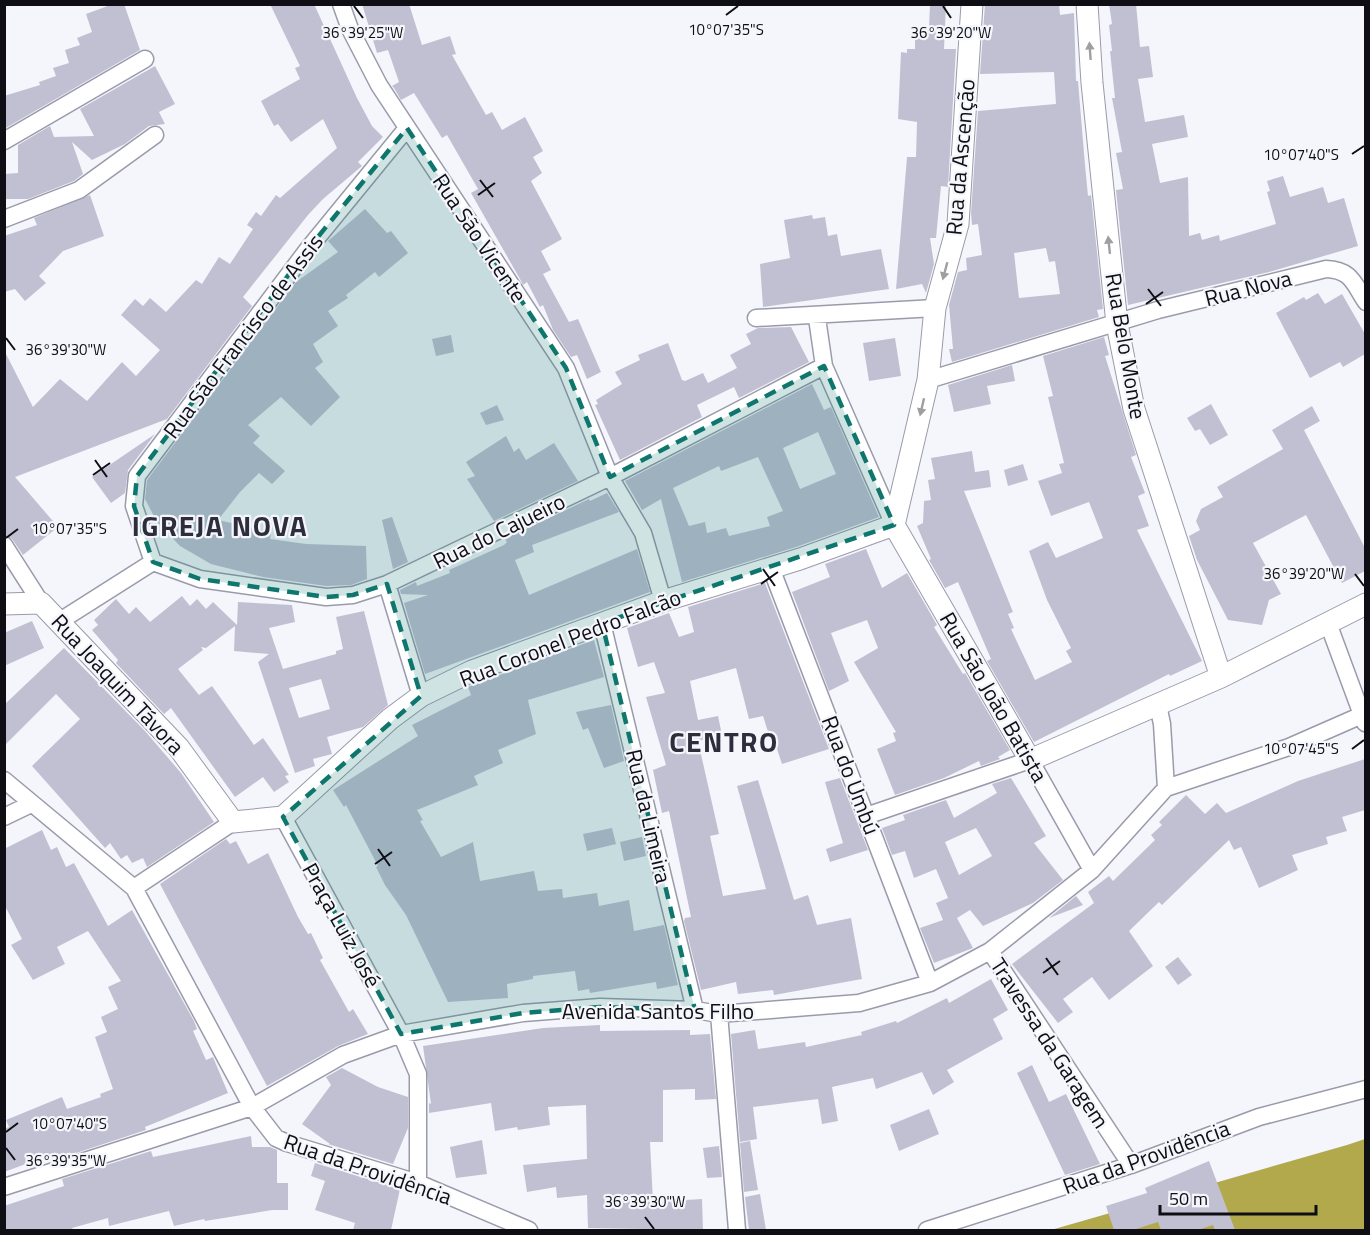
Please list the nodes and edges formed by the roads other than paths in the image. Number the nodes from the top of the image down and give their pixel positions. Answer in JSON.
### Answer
{"nodes":[{"id":1,"x":341,"y":4,"type":"edge"},
{"id":2,"x":972,"y":4,"type":"edge"},
{"id":3,"x":1087,"y":4,"type":"edge"},
{"id":4,"x":145,"y":58,"type":"dead end"},
{"id":5,"x":407,"y":128,"type":"junction"},
{"id":6,"x":155,"y":135,"type":"dead end"},
{"id":7,"x":4,"y":141,"type":"edge"},
{"id":8,"x":4,"y":219,"type":"edge"},
{"id":9,"x":1365,"y":302,"type":"edge"},
{"id":10,"x":935,"y":308,"type":"junction"},
{"id":11,"x":819,"y":316,"type":"junction"},
{"id":12,"x":756,"y":318,"type":"dead end"},
{"id":13,"x":1117,"y":324,"type":"junction"},
{"id":14,"x":824,"y":366,"type":"junction"},
{"id":15,"x":928,"y":380,"type":"junction"},
{"id":16,"x":610,"y":477,"type":"junction"},
{"id":17,"x":894,"y":525,"type":"junction"},
{"id":18,"x":4,"y":546,"type":"edge"},
{"id":19,"x":153,"y":562,"type":"junction"},
{"id":20,"x":771,"y":568,"type":"junction"},
{"id":21,"x":387,"y":585,"type":"junction"},
{"id":22,"x":663,"y":601,"type":"junction"},
{"id":23,"x":42,"y":603,"type":"junction"},
{"id":24,"x":4,"y":604,"type":"edge"},
{"id":25,"x":1365,"y":604,"type":"edge"},
{"id":26,"x":60,"y":621,"type":"junction"},
{"id":27,"x":602,"y":623,"type":"junction"},
{"id":28,"x":1328,"y":623,"type":"junction"},
{"id":29,"x":1221,"y":677,"type":"junction"},
{"id":30,"x":421,"y":696,"type":"junction"},
{"id":31,"x":1158,"y":705,"type":"junction"},
{"id":32,"x":1364,"y":720,"type":"edge"},
{"id":33,"x":1030,"y":760,"type":"junction"},
{"id":34,"x":4,"y":780,"type":"edge"},
{"id":35,"x":1166,"y":788,"type":"junction"},
{"id":36,"x":31,"y":804,"type":"junction"},
{"id":37,"x":866,"y":816,"type":"junction"},
{"id":38,"x":4,"y":817,"type":"edge"},
{"id":39,"x":283,"y":817,"type":"junction"},
{"id":40,"x":233,"y":822,"type":"junction"},
{"id":41,"x":1092,"y":870,"type":"junction"},
{"id":42,"x":134,"y":888,"type":"junction"},
{"id":43,"x":990,"y":951,"type":"junction"},
{"id":44,"x":930,"y":982,"type":"junction"},
{"id":45,"x":695,"y":1010,"type":"junction"},
{"id":46,"x":719,"y":1014,"type":"junction"},
{"id":47,"x":401,"y":1034,"type":"junction"},
{"id":48,"x":1365,"y":1089,"type":"edge"},
{"id":49,"x":252,"y":1107,"type":"junction"},
{"id":50,"x":1131,"y":1165,"type":"junction"},
{"id":51,"x":418,"y":1183,"type":"junction"},
{"id":52,"x":5,"y":1187,"type":"edge"},
{"id":53,"x":529,"y":1230,"type":"edge"},
{"id":54,"x":738,"y":1230,"type":"edge"},
{"id":55,"x":927,"y":1230,"type":"edge"}],
"edges":[{"from":1,"to":5,"type":"street","name":"Rua São Vicente"},
{"from":2,"to":10,"type":"street","name":"Rua da Ascenção","one_way":true},
{"from":13,"to":3,"type":"street","name":"Rua Belo Monte","one_way":true},
{"from":4,"to":7,"type":"street"},
{"from":5,"to":16,"type":"street","name":"Rua São Vicente"},
{"from":5,"to":19,"type":"street","name":"Rua São Francisco de Assis"},
{"from":6,"to":8,"type":"street"},
{"from":9,"to":13,"type":"street","name":"Rua Nova"},
{"from":10,"to":11,"type":"street"},
{"from":10,"to":15,"type":"street","name":"Rua da Ascenção"},
{"from":11,"to":12,"type":"street"},
{"from":11,"to":14,"type":"street"},
{"from":13,"to":15,"type":"street","name":"Rua Nova"},
{"from":13,"to":29,"type":"street","name":"Rua Belo Monte"},
{"from":14,"to":16,"type":"street","name":"Rua do Cajueiro"},
{"from":14,"to":17,"type":"street"},
{"from":15,"to":17,"type":"street","name":"Rua da Ascenção","one_way":true},
{"from":16,"to":21,"type":"street","name":"Rua do Cajueiro"},
{"from":16,"to":22,"type":"street","name":"Rua São Vicente"},
{"from":17,"to":20,"type":"street","name":"Rua Coronel Pedro Falcão"},
{"from":17,"to":33,"type":"street","name":"Rua São João Batista"},
{"from":18,"to":23,"type":"street","name":"Rua Joaquim Távora"},
{"from":19,"to":21,"type":"street","name":"Rua do Cajueiro"},
{"from":19,"to":26,"type":"street"},
{"from":20,"to":22,"type":"street","name":"Rua Coronel Pedro Falcão"},
{"from":20,"to":37,"type":"street","name":"Rua do Umbú"},
{"from":21,"to":30,"type":"street"},
{"from":22,"to":27,"type":"street","name":"Rua Coronel Pedro Falcão"},
{"from":23,"to":24,"type":"street"},
{"from":23,"to":26,"type":"street","name":"Rua Joaquim Távora"},
{"from":25,"to":28,"type":"street"},
{"from":26,"to":40,"type":"street","name":"Rua Joaquim Távora"},
{"from":27,"to":30,"type":"street","name":"Rua Coronel Pedro Falcão"},
{"from":27,"to":45,"type":"street","name":"Rua da Limeira"},
{"from":28,"to":29,"type":"street"},
{"from":28,"to":32,"type":"street"},
{"from":29,"to":31,"type":"street"},
{"from":30,"to":39,"type":"street","name":"Rua Coronel Pedro Falcão"},
{"from":31,"to":33,"type":"street"},
{"from":31,"to":35,"type":"street"},
{"from":32,"to":35,"type":"street"},
{"from":33,"to":37,"type":"street"},
{"from":33,"to":41,"type":"street","name":"Rua São João Batista"},
{"from":34,"to":36,"type":"street"},
{"from":35,"to":41,"type":"street","name":"Avenida Santos Filho"},
{"from":36,"to":38,"type":"street"},
{"from":36,"to":42,"type":"street"},
{"from":37,"to":44,"type":"street","name":"Rua do Umbú"},
{"from":39,"to":40,"type":"street"},
{"from":39,"to":47,"type":"street","name":"Praça Luiz José"},
{"from":40,"to":42,"type":"street"},
{"from":41,"to":43,"type":"street","name":"Avenida Santos Filho"},
{"from":42,"to":49,"type":"street","name":"Rua da Providência"},
{"from":43,"to":44,"type":"street","name":"Avenida Santos Filho"},
{"from":43,"to":50,"type":"street","name":"Travessa da Garagem"},
{"from":44,"to":46,"type":"street","name":"Avenida Santos Filho"},
{"from":45,"to":46,"type":"street","name":"Avenida Santos Filho"},
{"from":45,"to":47,"type":"street","name":"Avenida Santos Filho"},
{"from":46,"to":54,"type":"street"},
{"from":47,"to":49,"type":"street","name":"Avenida Santos Filho"},
{"from":47,"to":51,"type":"street","name":"Praça Luiz José"},
{"from":48,"to":50,"type":"street","name":"Rua da Providência"},
{"from":49,"to":51,"type":"street","name":"Rua da Providência"},
{"from":49,"to":52,"type":"street","name":"Avenida Santos Filho"},
{"from":50,"to":55,"type":"street","name":"Rua da Providência"},
{"from":51,"to":53,"type":"street","name":"Rua da Providência"}]}
